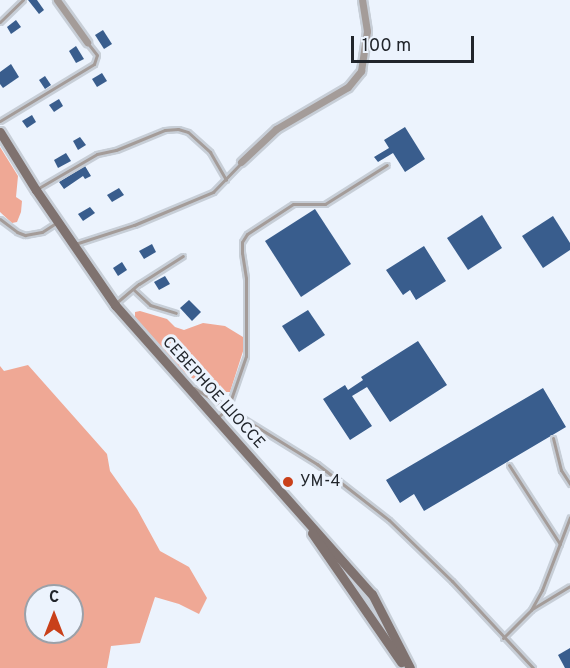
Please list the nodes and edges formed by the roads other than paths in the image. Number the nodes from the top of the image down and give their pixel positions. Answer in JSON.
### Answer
{"nodes":[{"id":1,"x":23,"y":0,"type":"edge"},
{"id":2,"x":57,"y":0,"type":"edge"},
{"id":3,"x":362,"y":0,"type":"edge"},
{"id":4,"x":0,"y":22,"type":"edge"},
{"id":5,"x":87,"y":42,"type":"joint"},
{"id":6,"x":0,"y":121,"type":"edge"},
{"id":7,"x":0,"y":132,"type":"edge"},
{"id":8,"x":241,"y":162,"type":"joint"},
{"id":9,"x":387,"y":165,"type":"dead end"},
{"id":10,"x":226,"y":180,"type":"junction"},
{"id":11,"x":36,"y":190,"type":"junction"},
{"id":12,"x":0,"y":219,"type":"edge"},
{"id":13,"x":58,"y":222,"type":"junction"},
{"id":14,"x":73,"y":245,"type":"junction"},
{"id":15,"x":183,"y":256,"type":"dead end"},
{"id":16,"x":133,"y":289,"type":"junction"},
{"id":17,"x":115,"y":305,"type":"junction"},
{"id":18,"x":176,"y":313,"type":"dead end"},
{"id":19,"x":180,"y":380,"type":"junction"},
{"id":20,"x":228,"y":408,"type":"junction"},
{"id":21,"x":216,"y":418,"type":"junction"},
{"id":22,"x":553,"y":438,"type":"dead end"},
{"id":23,"x":509,"y":465,"type":"dead end"},
{"id":24,"x":570,"y":484,"type":"edge"},
{"id":25,"x":294,"y":506,"type":"junction"},
{"id":26,"x":570,"y":517,"type":"edge"},
{"id":27,"x":560,"y":544,"type":"junction"},
{"id":28,"x":570,"y":586,"type":"edge"},
{"id":29,"x":531,"y":610,"type":"junction"},
{"id":30,"x":503,"y":638,"type":"junction"},
{"id":31,"x":405,"y":668,"type":"edge"},
{"id":32,"x":410,"y":668,"type":"edge"},
{"id":33,"x":533,"y":668,"type":"edge"}],
"edges":[{"from":1,"to":4,"type":"lane"},
{"from":2,"to":5,"type":"street"},
{"from":3,"to":8,"type":"street"},
{"from":5,"to":6,"type":"lane"},
{"from":7,"to":11,"type":"main road","name":"СЕВЕРНОЕ ШОССЕ"},
{"from":8,"to":10,"type":"lane"},
{"from":9,"to":20,"type":"lane"},
{"from":10,"to":11,"type":"lane"},
{"from":10,"to":14,"type":"lane"},
{"from":11,"to":13,"type":"main road","name":"СЕВЕРНОЕ ШОССЕ"},
{"from":12,"to":13,"type":"lane"},
{"from":13,"to":14,"type":"main road","name":"СЕВЕРНОЕ ШОССЕ"},
{"from":14,"to":17,"type":"main road","name":"СЕВЕРНОЕ ШОССЕ"},
{"from":15,"to":16,"type":"lane"},
{"from":16,"to":17,"type":"lane"},
{"from":16,"to":18,"type":"lane"},
{"from":17,"to":19,"type":"main road","name":"СЕВЕРНОЕ ШОССЕ"},
{"from":19,"to":20,"type":"lane"},
{"from":19,"to":21,"type":"main road","name":"СЕВЕРНОЕ ШОССЕ"},
{"from":20,"to":21,"type":"lane"},
{"from":20,"to":30,"type":"lane"},
{"from":21,"to":25,"type":"main road","name":"СЕВЕРНОЕ ШОССЕ"},
{"from":22,"to":24,"type":"lane"},
{"from":23,"to":27,"type":"lane"},
{"from":25,"to":31,"type":"main road"},
{"from":25,"to":32,"type":"main road","name":"СЕВЕРНОЕ ШОССЕ"},
{"from":26,"to":27,"type":"lane"},
{"from":27,"to":29,"type":"lane"},
{"from":28,"to":29,"type":"lane"},
{"from":29,"to":30,"type":"lane"},
{"from":30,"to":33,"type":"lane"}]}
